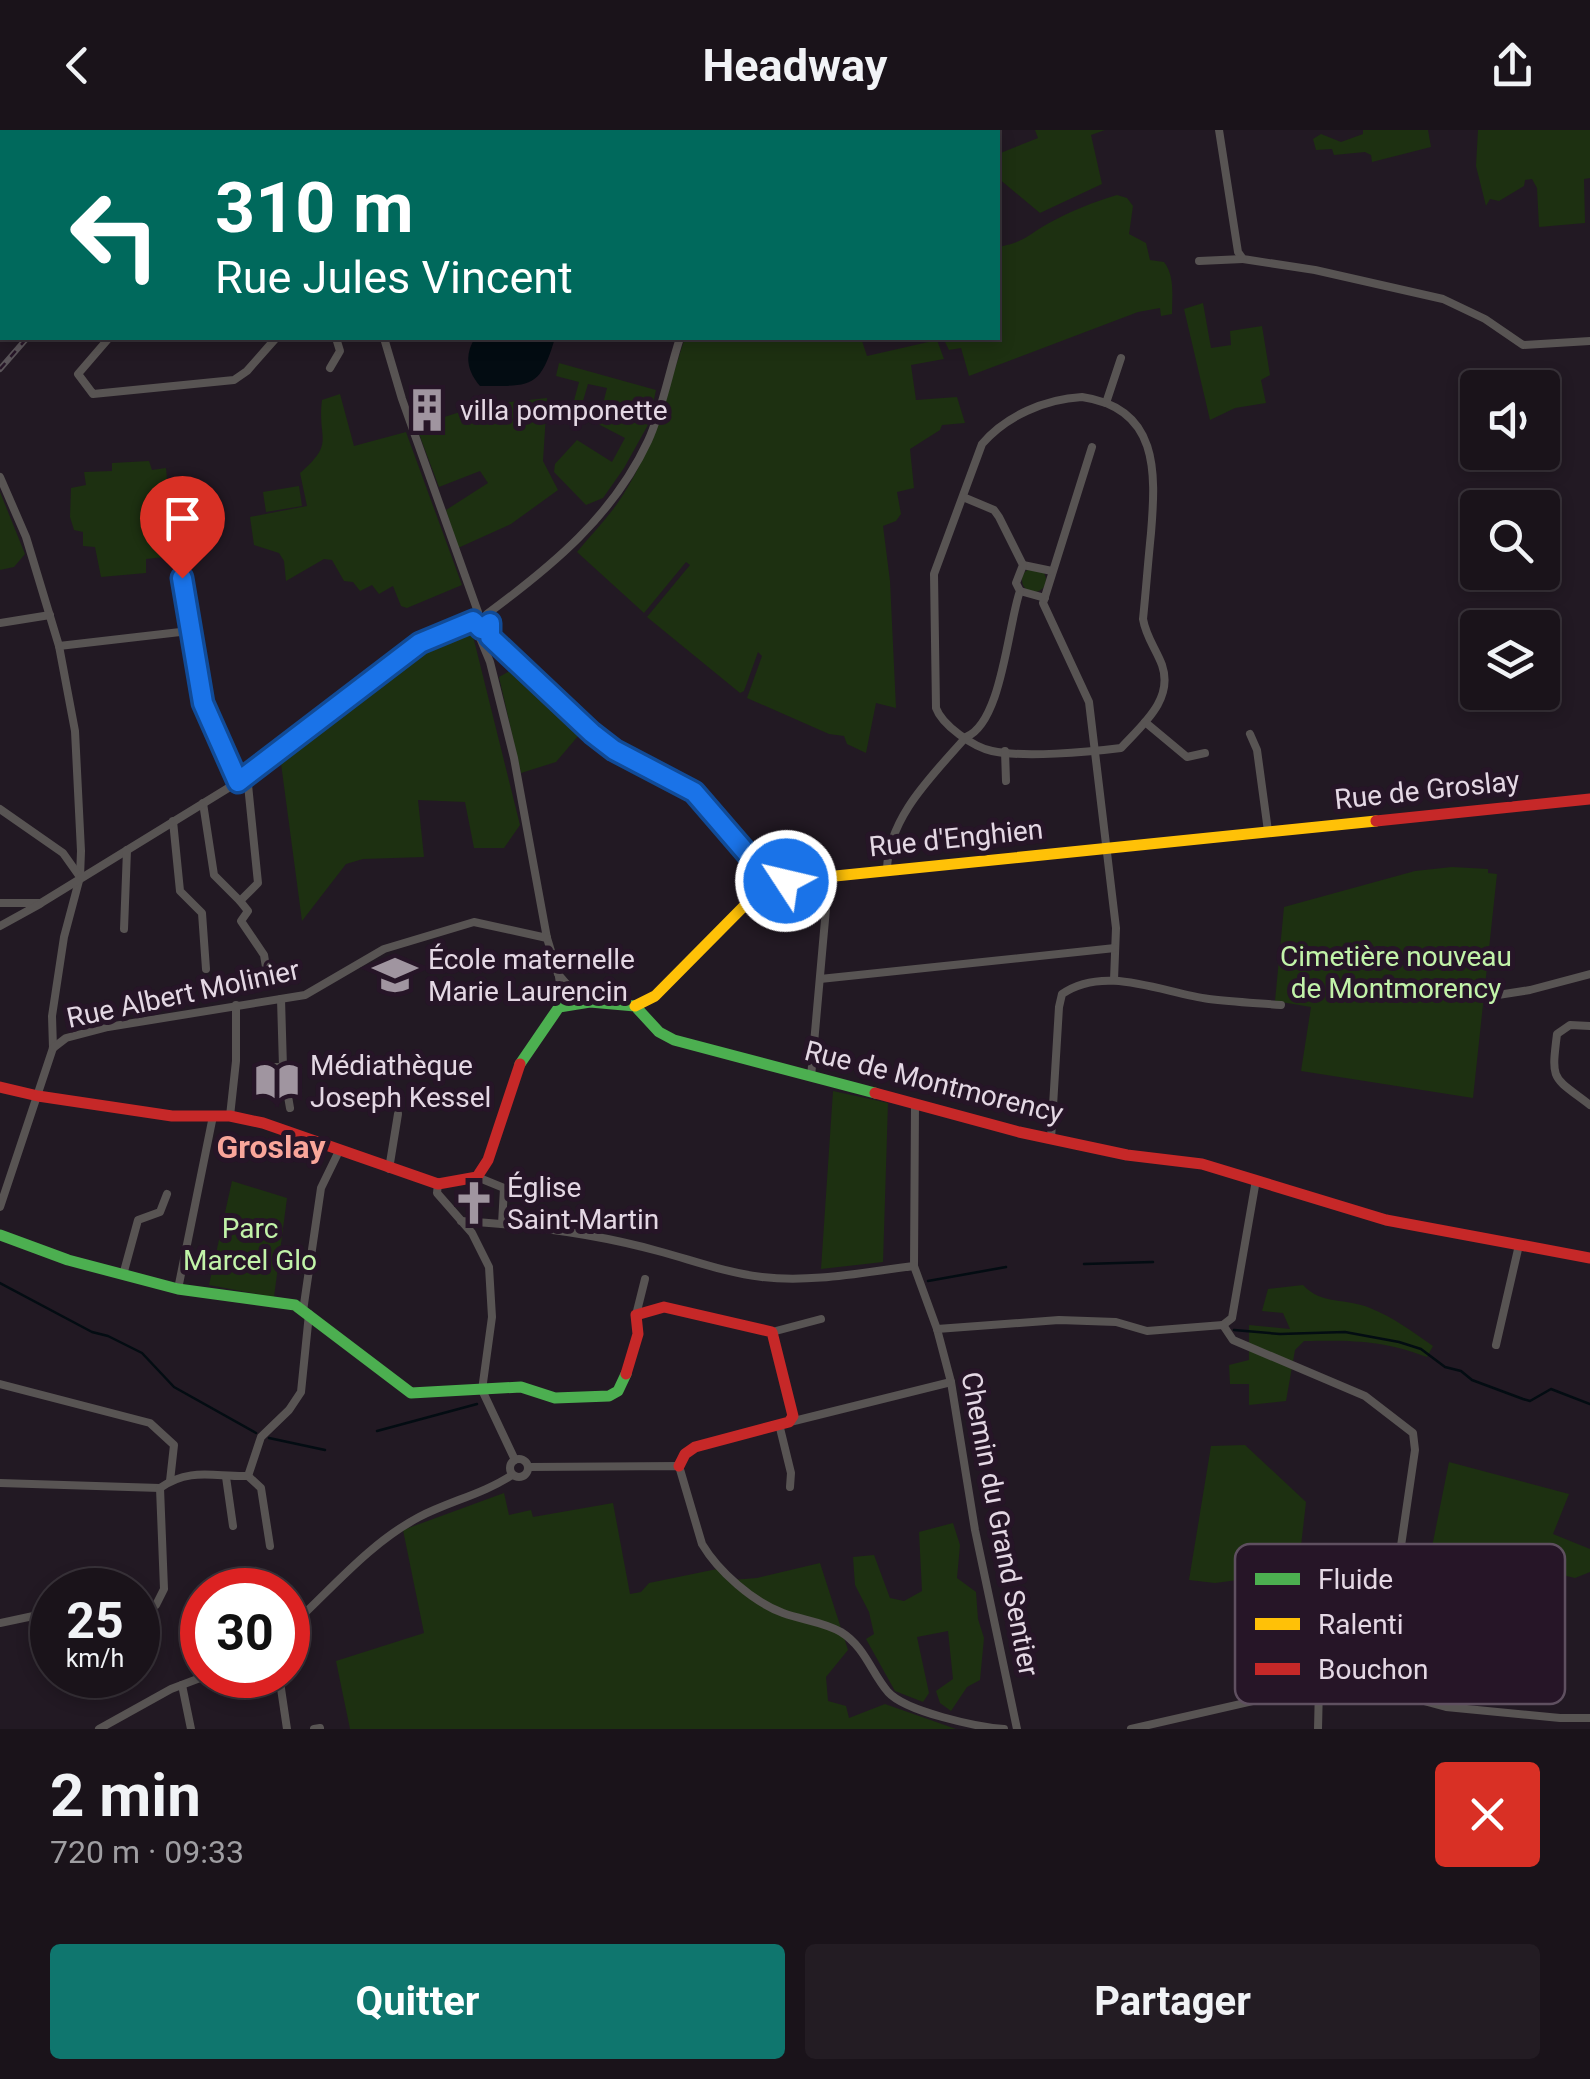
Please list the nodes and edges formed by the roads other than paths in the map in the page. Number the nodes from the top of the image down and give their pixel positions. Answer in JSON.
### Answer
{"nodes":[{"id":1,"x":1219,"y":130,"type":"edge"},
{"id":2,"x":1243,"y":259,"type":"junction"},
{"id":3,"x":1199,"y":261,"type":"dead end"},
{"id":4,"x":107,"y":340,"type":"edge"},
{"id":5,"x":337,"y":340,"type":"edge"},
{"id":6,"x":385,"y":340,"type":"edge"},
{"id":7,"x":679,"y":340,"type":"edge"},
{"id":8,"x":272,"y":341,"type":"edge"},
{"id":9,"x":1590,"y":341,"type":"edge"},
{"id":10,"x":1121,"y":358,"type":"dead end"},
{"id":11,"x":330,"y":368,"type":"dead end"},
{"id":12,"x":1106,"y":402,"type":"junction"},
{"id":13,"x":1092,"y":447,"type":"dead end"},
{"id":14,"x":0,"y":477,"type":"edge"},
{"id":15,"x":963,"y":498,"type":"junction"},
{"id":16,"x":179,"y":551,"type":"dead end"},
{"id":17,"x":1023,"y":565,"type":"junction"},
{"id":18,"x":1052,"y":571,"type":"junction"},
{"id":19,"x":1020,"y":591,"type":"junction"},
{"id":20,"x":1044,"y":598,"type":"junction"},
{"id":21,"x":50,"y":616,"type":"junction"},
{"id":22,"x":0,"y":623,"type":"edge"},
{"id":23,"x":484,"y":624,"type":"junction"},
{"id":24,"x":190,"y":631,"type":"junction"},
{"id":25,"x":59,"y":646,"type":"junction"},
{"id":26,"x":490,"y":662,"type":"junction"},
{"id":27,"x":1145,"y":722,"type":"junction"},
{"id":28,"x":1250,"y":734,"type":"dead end"},
{"id":29,"x":966,"y":736,"type":"junction"},
{"id":30,"x":1006,"y":751,"type":"junction"},
{"id":31,"x":1094,"y":751,"type":"junction"},
{"id":32,"x":1205,"y":753,"type":"dead end"},
{"id":33,"x":246,"y":775,"type":"junction"},
{"id":34,"x":1006,"y":781,"type":"dead end"},
{"id":35,"x":238,"y":782,"type":"junction"},
{"id":36,"x":1590,"y":799,"type":"edge"},
{"id":37,"x":202,"y":804,"type":"junction"},
{"id":38,"x":0,"y":808,"type":"edge"},
{"id":39,"x":173,"y":821,"type":"junction"},
{"id":40,"x":1268,"y":830,"type":"junction"},
{"id":41,"x":1106,"y":847,"type":"junction"},
{"id":42,"x":128,"y":850,"type":"junction"},
{"id":43,"x":886,"y":870,"type":"junction"},
{"id":44,"x":829,"y":875,"type":"junction"},
{"id":45,"x":80,"y":877,"type":"junction"},
{"id":46,"x":786,"y":881,"type":"junction"},
{"id":47,"x":240,"y":901,"type":"junction"},
{"id":48,"x":0,"y":903,"type":"edge"},
{"id":49,"x":41,"y":903,"type":"junction"},
{"id":50,"x":0,"y":926,"type":"edge"},
{"id":51,"x":124,"y":929,"type":"dead end"},
{"id":52,"x":547,"y":938,"type":"junction"},
{"id":53,"x":1115,"y":948,"type":"junction"},
{"id":54,"x":206,"y":969,"type":"dead end"},
{"id":55,"x":558,"y":974,"type":"junction"},
{"id":56,"x":1590,"y":974,"type":"edge"},
{"id":57,"x":820,"y":979,"type":"junction"},
{"id":58,"x":1114,"y":980,"type":"junction"},
{"id":59,"x":269,"y":984,"type":"dead end"},
{"id":60,"x":1485,"y":997,"type":"dead end"},
{"id":61,"x":282,"y":998,"type":"junction"},
{"id":62,"x":590,"y":1002,"type":"junction"},
{"id":63,"x":236,"y":1005,"type":"junction"},
{"id":64,"x":559,"y":1006,"type":"junction"},
{"id":65,"x":635,"y":1006,"type":"junction"},
{"id":66,"x":1281,"y":1006,"type":"dead end"},
{"id":67,"x":1590,"y":1026,"type":"edge"},
{"id":68,"x":53,"y":1048,"type":"junction"},
{"id":69,"x":236,"y":1061,"type":"junction"},
{"id":70,"x":249,"y":1067,"type":"dead end"},
{"id":71,"x":259,"y":1067,"type":"dead end"},
{"id":72,"x":283,"y":1067,"type":"junction"},
{"id":73,"x":811,"y":1077,"type":"junction"},
{"id":74,"x":0,"y":1086,"type":"edge"},
{"id":75,"x":38,"y":1096,"type":"junction"},
{"id":76,"x":915,"y":1104,"type":"junction"},
{"id":77,"x":1590,"y":1105,"type":"edge"},
{"id":78,"x":290,"y":1108,"type":"dead end"},
{"id":79,"x":398,"y":1114,"type":"dead end"},
{"id":80,"x":213,"y":1116,"type":"junction"},
{"id":81,"x":230,"y":1116,"type":"junction"},
{"id":82,"x":1052,"y":1139,"type":"junction"},
{"id":83,"x":339,"y":1151,"type":"junction"},
{"id":84,"x":390,"y":1169,"type":"junction"},
{"id":85,"x":477,"y":1177,"type":"junction"},
{"id":86,"x":1256,"y":1180,"type":"junction"},
{"id":87,"x":438,"y":1184,"type":"junction"},
{"id":88,"x":504,"y":1188,"type":"junction"},
{"id":89,"x":528,"y":1193,"type":"dead end"},
{"id":90,"x":167,"y":1194,"type":"dead end"},
{"id":91,"x":0,"y":1207,"type":"edge"},
{"id":92,"x":461,"y":1222,"type":"junction"},
{"id":93,"x":502,"y":1224,"type":"junction"},
{"id":94,"x":0,"y":1235,"type":"edge"},
{"id":95,"x":1519,"y":1244,"type":"junction"},
{"id":96,"x":1590,"y":1258,"type":"edge"},
{"id":97,"x":914,"y":1266,"type":"junction"},
{"id":98,"x":123,"y":1275,"type":"junction"},
{"id":99,"x":645,"y":1280,"type":"dead end"},
{"id":100,"x":178,"y":1289,"type":"junction"},
{"id":101,"x":306,"y":1312,"type":"junction"},
{"id":102,"x":636,"y":1316,"type":"junction"},
{"id":103,"x":821,"y":1319,"type":"dead end"},
{"id":104,"x":1223,"y":1325,"type":"junction"},
{"id":105,"x":937,"y":1329,"type":"junction"},
{"id":106,"x":772,"y":1332,"type":"junction"},
{"id":107,"x":1496,"y":1345,"type":"dead end"},
{"id":108,"x":951,"y":1382,"type":"junction"},
{"id":109,"x":0,"y":1384,"type":"edge"},
{"id":110,"x":482,"y":1390,"type":"junction"},
{"id":111,"x":784,"y":1423,"type":"junction"},
{"id":112,"x":514,"y":1460,"type":"junction"},
{"id":113,"x":679,"y":1466,"type":"junction"},
{"id":114,"x":528,"y":1467,"type":"junction"},
{"id":115,"x":226,"y":1476,"type":"junction"},
{"id":116,"x":248,"y":1476,"type":"junction"},
{"id":117,"x":512,"y":1476,"type":"junction"},
{"id":118,"x":170,"y":1481,"type":"junction"},
{"id":119,"x":0,"y":1483,"type":"edge"},
{"id":120,"x":790,"y":1487,"type":"dead end"},
{"id":121,"x":160,"y":1488,"type":"junction"},
{"id":122,"x":233,"y":1526,"type":"dead end"},
{"id":123,"x":1401,"y":1544,"type":"edge"},
{"id":124,"x":270,"y":1546,"type":"dead end"},
{"id":125,"x":160,"y":1598,"type":"edge"},
{"id":126,"x":310,"y":1607,"type":"edge"},
{"id":127,"x":30,"y":1616,"type":"edge"},
{"id":128,"x":0,"y":1622,"type":"edge"},
{"id":129,"x":180,"y":1686,"type":"edge"},
{"id":130,"x":185,"y":1698,"type":"edge"},
{"id":131,"x":282,"y":1698,"type":"edge"},
{"id":132,"x":1238,"y":1704,"type":"edge"},
{"id":133,"x":1435,"y":1704,"type":"edge"},
{"id":134,"x":1590,"y":1718,"type":"edge"},
{"id":135,"x":100,"y":1729,"type":"edge"},
{"id":136,"x":192,"y":1729,"type":"edge"},
{"id":137,"x":287,"y":1729,"type":"edge"},
{"id":138,"x":1004,"y":1729,"type":"edge"},
{"id":139,"x":1017,"y":1729,"type":"edge"},
{"id":140,"x":1132,"y":1729,"type":"edge"}],
"edges":[{"from":1,"to":2,"type":"street"},
{"from":2,"to":3,"type":"street"},
{"from":2,"to":9,"type":"street"},
{"from":4,"to":8,"type":"street"},
{"from":5,"to":11,"type":"street"},
{"from":6,"to":23,"type":"street"},
{"from":7,"to":23,"type":"street"},
{"from":10,"to":12,"type":"street"},
{"from":12,"to":15,"type":"street"},
{"from":12,"to":27,"type":"street"},
{"from":13,"to":18,"type":"street"},
{"from":14,"to":21,"type":"street"},
{"from":15,"to":17,"type":"street"},
{"from":15,"to":29,"type":"street"},
{"from":16,"to":24,"type":"street"},
{"from":17,"to":18,"type":"street"},
{"from":17,"to":19,"type":"street"},
{"from":18,"to":20,"type":"street"},
{"from":19,"to":20,"type":"street"},
{"from":19,"to":29,"type":"street"},
{"from":20,"to":31,"type":"street"},
{"from":21,"to":22,"type":"street"},
{"from":21,"to":25,"type":"street"},
{"from":23,"to":26,"type":"street"},
{"from":23,"to":26,"type":"street"},
{"from":23,"to":33,"type":"street"},
{"from":23,"to":46,"type":"street"},
{"from":24,"to":25,"type":"street"},
{"from":24,"to":35,"type":"street"},
{"from":25,"to":45,"type":"street"},
{"from":26,"to":52,"type":"street"},
{"from":27,"to":31,"type":"street"},
{"from":27,"to":32,"type":"street"},
{"from":28,"to":40,"type":"street"},
{"from":29,"to":30,"type":"street"},
{"from":29,"to":43,"type":"street"},
{"from":30,"to":31,"type":"street"},
{"from":30,"to":34,"type":"street"},
{"from":31,"to":41,"type":"street"},
{"from":33,"to":35,"type":"street"},
{"from":33,"to":47,"type":"street"},
{"from":35,"to":37,"type":"street"},
{"from":36,"to":40,"type":"street","name":"Rue de Groslay"},
{"from":37,"to":39,"type":"street"},
{"from":37,"to":47,"type":"street"},
{"from":38,"to":45,"type":"street"},
{"from":39,"to":42,"type":"street"},
{"from":39,"to":54,"type":"street"},
{"from":40,"to":41,"type":"street","name":"Rue d'Enghien"},
{"from":41,"to":43,"type":"street","name":"Rue d'Enghien"},
{"from":41,"to":53,"type":"street"},
{"from":42,"to":45,"type":"street"},
{"from":42,"to":51,"type":"street"},
{"from":43,"to":44,"type":"street","name":"Rue d'Enghien"},
{"from":44,"to":46,"type":"street","name":"Rue d'Enghien"},
{"from":44,"to":57,"type":"street"},
{"from":45,"to":49,"type":"street"},
{"from":45,"to":68,"type":"street"},
{"from":46,"to":65,"type":"street","name":"Rue d'Enghien"},
{"from":47,"to":59,"type":"street"},
{"from":48,"to":49,"type":"street"},
{"from":49,"to":50,"type":"street"},
{"from":52,"to":55,"type":"street"},
{"from":52,"to":61,"type":"street","name":"Rue Albert Molinier"},
{"from":53,"to":57,"type":"street"},
{"from":53,"to":58,"type":"street"},
{"from":55,"to":62,"type":"street"},
{"from":55,"to":64,"type":"street"},
{"from":56,"to":60,"type":"street"},
{"from":57,"to":73,"type":"street"},
{"from":58,"to":66,"type":"street"},
{"from":58,"to":82,"type":"street"},
{"from":61,"to":63,"type":"street","name":"Rue Albert Molinier"},
{"from":61,"to":72,"type":"street"},
{"from":62,"to":64,"type":"street"},
{"from":62,"to":65,"type":"street"},
{"from":63,"to":68,"type":"street","name":"Rue Albert Molinier"},
{"from":63,"to":69,"type":"street"},
{"from":64,"to":85,"type":"street"},
{"from":65,"to":73,"type":"street","name":"Rue de Montmorency"},
{"from":67,"to":77,"type":"street"},
{"from":68,"to":75,"type":"street"},
{"from":69,"to":70,"type":"street"},
{"from":69,"to":81,"type":"street"},
{"from":71,"to":72,"type":"street"},
{"from":72,"to":78,"type":"street"},
{"from":73,"to":76,"type":"street","name":"Rue de Montmorency"},
{"from":74,"to":75,"type":"street"},
{"from":75,"to":80,"type":"street"},
{"from":75,"to":91,"type":"street"},
{"from":76,"to":82,"type":"street","name":"Rue de Montmorency"},
{"from":76,"to":97,"type":"street"},
{"from":79,"to":84,"type":"street"},
{"from":80,"to":81,"type":"street"},
{"from":80,"to":100,"type":"street"},
{"from":81,"to":83,"type":"street"},
{"from":82,"to":86,"type":"street","name":"Rue de Montmorency"},
{"from":83,"to":84,"type":"street"},
{"from":83,"to":101,"type":"street"},
{"from":84,"to":87,"type":"street"},
{"from":85,"to":87,"type":"street"},
{"from":85,"to":88,"type":"street"},
{"from":86,"to":95,"type":"street","name":"Rue de Montmorency"},
{"from":86,"to":104,"type":"street"},
{"from":87,"to":92,"type":"street"},
{"from":88,"to":89,"type":"street"},
{"from":88,"to":93,"type":"street"},
{"from":90,"to":98,"type":"street"},
{"from":92,"to":93,"type":"street"},
{"from":92,"to":110,"type":"street"},
{"from":93,"to":97,"type":"street"},
{"from":94,"to":98,"type":"street"},
{"from":95,"to":96,"type":"street","name":"Rue de Montmorency"},
{"from":95,"to":107,"type":"street"},
{"from":97,"to":105,"type":"street","name":"Chemin du Grand Sentier"},
{"from":98,"to":100,"type":"street"},
{"from":99,"to":102,"type":"street"},
{"from":100,"to":101,"type":"street"},
{"from":101,"to":110,"type":"street"},
{"from":101,"to":116,"type":"street"},
{"from":102,"to":106,"type":"street"},
{"from":102,"to":110,"type":"street"},
{"from":103,"to":106,"type":"street"},
{"from":104,"to":105,"type":"street"},
{"from":104,"to":123,"type":"street"},
{"from":105,"to":108,"type":"street","name":"Chemin du Grand Sentier"},
{"from":106,"to":111,"type":"street"},
{"from":108,"to":111,"type":"street"},
{"from":108,"to":139,"type":"street","name":"Chemin du Grand Sentier"},
{"from":109,"to":118,"type":"street"},
{"from":110,"to":112,"type":"street"},
{"from":111,"to":113,"type":"street"},
{"from":111,"to":120,"type":"street"},
{"from":112,"to":114,"type":"street"},
{"from":112,"to":117,"type":"street"},
{"from":113,"to":114,"type":"street"},
{"from":113,"to":138,"type":"street"},
{"from":114,"to":117,"type":"street"},
{"from":115,"to":116,"type":"street"},
{"from":115,"to":118,"type":"street"},
{"from":115,"to":122,"type":"street"},
{"from":116,"to":124,"type":"street"},
{"from":117,"to":126,"type":"street"},
{"from":118,"to":121,"type":"street"},
{"from":119,"to":121,"type":"street"},
{"from":121,"to":125,"type":"street"},
{"from":127,"to":128,"type":"street"},
{"from":129,"to":135,"type":"street"},
{"from":130,"to":136,"type":"street"},
{"from":131,"to":137,"type":"street"},
{"from":132,"to":140,"type":"street"},
{"from":133,"to":134,"type":"street"}]}
